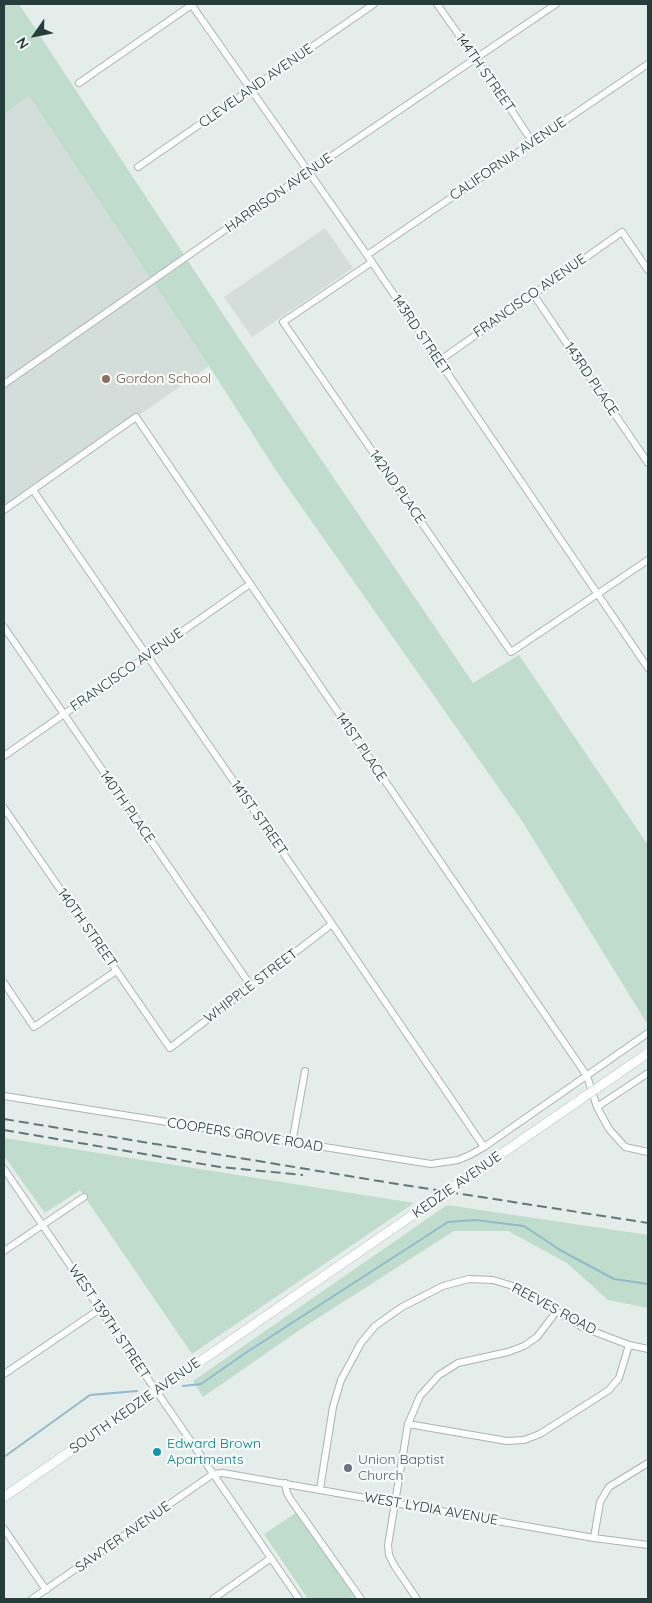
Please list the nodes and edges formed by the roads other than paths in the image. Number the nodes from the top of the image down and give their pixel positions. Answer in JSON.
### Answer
{"nodes":[{"id":1,"x":192,"y":4,"type":"edge"},
{"id":2,"x":374,"y":4,"type":"edge"},
{"id":3,"x":437,"y":4,"type":"edge"},
{"id":4,"x":556,"y":4,"type":"edge"},
{"id":5,"x":475,"y":60,"type":"junction"},
{"id":6,"x":648,"y":64,"type":"edge"},
{"id":7,"x":79,"y":83,"type":"dead end"},
{"id":8,"x":252,"y":89,"type":"junction"},
{"id":9,"x":533,"y":143,"type":"junction"},
{"id":10,"x":138,"y":167,"type":"dead end"},
{"id":11,"x":308,"y":172,"type":"junction"},
{"id":12,"x":367,"y":255,"type":"junction"},
{"id":13,"x":372,"y":262,"type":"junction"},
{"id":14,"x":648,"y":270,"type":"edge"},
{"id":15,"x":533,"y":294,"type":"junction"},
{"id":16,"x":439,"y":361,"type":"junction"},
{"id":17,"x":4,"y":384,"type":"edge"},
{"id":18,"x":648,"y":463,"type":"edge"},
{"id":19,"x":33,"y":490,"type":"junction"},
{"id":20,"x":4,"y":510,"type":"edge"},
{"id":21,"x":648,"y":560,"type":"edge"},
{"id":22,"x":250,"y":584,"type":"junction"},
{"id":23,"x":598,"y":595,"type":"junction"},
{"id":24,"x":4,"y":626,"type":"edge"},
{"id":25,"x":148,"y":656,"type":"junction"},
{"id":26,"x":648,"y":668,"type":"edge"},
{"id":27,"x":63,"y":714,"type":"junction"},
{"id":28,"x":4,"y":756,"type":"edge"},
{"id":29,"x":4,"y":808,"type":"edge"},
{"id":30,"x":332,"y":924,"type":"junction"},
{"id":31,"x":116,"y":971,"type":"junction"},
{"id":32,"x":4,"y":983,"type":"edge"},
{"id":33,"x":251,"y":986,"type":"junction"},
{"id":34,"x":648,"y":1033,"type":"edge"},
{"id":35,"x":170,"y":1048,"type":"joint"},
{"id":36,"x":648,"y":1053,"type":"edge"},
{"id":37,"x":305,"y":1071,"type":"dead end"},
{"id":38,"x":648,"y":1073,"type":"edge"},
{"id":39,"x":587,"y":1076,"type":"junction"},
{"id":40,"x":4,"y":1096,"type":"edge"},
{"id":41,"x":597,"y":1107,"type":"junction"},
{"id":42,"x":292,"y":1143,"type":"junction"},
{"id":43,"x":484,"y":1148,"type":"junction"},
{"id":44,"x":648,"y":1152,"type":"edge"},
{"id":45,"x":4,"y":1169,"type":"edge"},
{"id":46,"x":84,"y":1197,"type":"dead end"},
{"id":47,"x":42,"y":1225,"type":"junction"},
{"id":48,"x":4,"y":1251,"type":"edge"},
{"id":49,"x":100,"y":1309,"type":"junction"},
{"id":50,"x":556,"y":1312,"type":"junction"},
{"id":51,"x":266,"y":1316,"type":"joint"},
{"id":52,"x":629,"y":1345,"type":"junction"},
{"id":53,"x":648,"y":1349,"type":"edge"},
{"id":54,"x":4,"y":1374,"type":"edge"},
{"id":55,"x":156,"y":1391,"type":"junction"},
{"id":56,"x":408,"y":1424,"type":"junction"},
{"id":57,"x":648,"y":1462,"type":"edge"},
{"id":58,"x":213,"y":1474,"type":"junction"},
{"id":59,"x":285,"y":1483,"type":"junction"},
{"id":60,"x":320,"y":1489,"type":"junction"},
{"id":61,"x":4,"y":1497,"type":"edge"},
{"id":62,"x":394,"y":1503,"type":"junction"},
{"id":63,"x":4,"y":1529,"type":"edge"},
{"id":64,"x":594,"y":1538,"type":"junction"},
{"id":65,"x":648,"y":1545,"type":"edge"},
{"id":66,"x":271,"y":1558,"type":"junction"},
{"id":67,"x":46,"y":1590,"type":"junction"},
{"id":68,"x":32,"y":1599,"type":"edge"},
{"id":69,"x":213,"y":1599,"type":"edge"},
{"id":70,"x":299,"y":1599,"type":"edge"},
{"id":71,"x":361,"y":1599,"type":"edge"},
{"id":72,"x":417,"y":1599,"type":"edge"}],
"edges":[{"from":1,"to":7,"type":"street"},
{"from":1,"to":8,"type":"street","name":"143RD STREET"},
{"from":2,"to":8,"type":"street","name":"CLEVELAND AVENUE"},
{"from":3,"to":5,"type":"street","name":"144TH STREET"},
{"from":4,"to":5,"type":"street","name":"HARRISON AVENUE"},
{"from":5,"to":9,"type":"street","name":"144TH STREET"},
{"from":5,"to":11,"type":"street","name":"HARRISON AVENUE"},
{"from":6,"to":9,"type":"street","name":"CALIFORNIA AVENUE"},
{"from":8,"to":10,"type":"street","name":"CLEVELAND AVENUE"},
{"from":8,"to":11,"type":"street","name":"143RD STREET"},
{"from":9,"to":12,"type":"street","name":"CALIFORNIA AVENUE"},
{"from":11,"to":12,"type":"street","name":"143RD STREET"},
{"from":11,"to":17,"type":"street","name":"HARRISON AVENUE"},
{"from":12,"to":13,"type":"street","name":"143RD STREET"},
{"from":13,"to":16,"type":"street","name":"143RD STREET"},
{"from":13,"to":23,"type":"street","name":"142ND PLACE"},
{"from":14,"to":15,"type":"street","name":"FRANCISCO AVENUE"},
{"from":15,"to":16,"type":"street","name":"FRANCISCO AVENUE"},
{"from":15,"to":18,"type":"street","name":"143RD PLACE"},
{"from":16,"to":23,"type":"street","name":"143RD STREET"},
{"from":19,"to":20,"type":"street"},
{"from":19,"to":22,"type":"street","name":"141ST PLACE"},
{"from":19,"to":25,"type":"street","name":"141ST STREET"},
{"from":21,"to":23,"type":"street"},
{"from":22,"to":25,"type":"street","name":"FRANCISCO AVENUE"},
{"from":22,"to":39,"type":"street","name":"141ST PLACE"},
{"from":23,"to":26,"type":"street","name":"143RD STREET"},
{"from":24,"to":27,"type":"street","name":"140TH PLACE"},
{"from":25,"to":27,"type":"street","name":"FRANCISCO AVENUE"},
{"from":25,"to":30,"type":"street","name":"141ST STREET"},
{"from":27,"to":28,"type":"street","name":"FRANCISCO AVENUE"},
{"from":27,"to":33,"type":"street","name":"140TH PLACE"},
{"from":29,"to":31,"type":"street","name":"140TH STREET"},
{"from":30,"to":33,"type":"street","name":"WHIPPLE STREET"},
{"from":30,"to":43,"type":"street","name":"141ST STREET"},
{"from":31,"to":32,"type":"street"},
{"from":31,"to":35,"type":"street","name":"140TH STREET"},
{"from":33,"to":35,"type":"street","name":"WHIPPLE STREET"},
{"from":34,"to":39,"type":"street","name":"COOPERS GROVE ROAD"},
{"from":36,"to":51,"type":"main road","name":"KEDZIE AVENUE","bridge":true},
{"from":37,"to":42,"type":"street"},
{"from":38,"to":41,"type":"street"},
{"from":39,"to":41,"type":"street","name":"141ST PLACE"},
{"from":39,"to":43,"type":"street","name":"COOPERS GROVE ROAD"},
{"from":40,"to":42,"type":"street","name":"COOPERS GROVE ROAD"},
{"from":41,"to":44,"type":"street","name":"141ST PLACE"},
{"from":42,"to":43,"type":"street","name":"COOPERS GROVE ROAD"},
{"from":45,"to":47,"type":"street","name":"WEST 139TH STREET"},
{"from":46,"to":47,"type":"street"},
{"from":47,"to":48,"type":"street"},
{"from":47,"to":49,"type":"street","name":"WEST 139TH STREET"},
{"from":49,"to":54,"type":"street"},
{"from":49,"to":55,"type":"street","name":"WEST 139TH STREET"},
{"from":50,"to":52,"type":"street","name":"REEVES ROAD"},
{"from":50,"to":56,"type":"street"},
{"from":50,"to":60,"type":"street","name":"REEVES ROAD"},
{"from":51,"to":55,"type":"main road","name":"SOUTH KEDZIE AVENUE"},
{"from":52,"to":53,"type":"street","name":"REEVES ROAD"},
{"from":52,"to":56,"type":"street"},
{"from":55,"to":58,"type":"street","name":"WEST 139TH STREET"},
{"from":55,"to":61,"type":"main road","name":"SOUTH KEDZIE AVENUE"},
{"from":56,"to":62,"type":"street"},
{"from":57,"to":64,"type":"street"},
{"from":58,"to":59,"type":"street","name":"WEST LYDIA AVENUE"},
{"from":58,"to":66,"type":"street","name":"WEST 139TH STREET"},
{"from":58,"to":67,"type":"street","name":"SAWYER AVENUE"},
{"from":59,"to":60,"type":"street","name":"WEST LYDIA AVENUE"},
{"from":59,"to":71,"type":"street"},
{"from":60,"to":62,"type":"street","name":"WEST LYDIA AVENUE"},
{"from":62,"to":64,"type":"street","name":"WEST LYDIA AVENUE"},
{"from":62,"to":72,"type":"street"},
{"from":63,"to":67,"type":"street"},
{"from":64,"to":65,"type":"street","name":"WEST LYDIA AVENUE"},
{"from":66,"to":69,"type":"street"},
{"from":66,"to":70,"type":"street","name":"WEST 139TH STREET"},
{"from":67,"to":68,"type":"street","name":"SAWYER AVENUE"}]}
